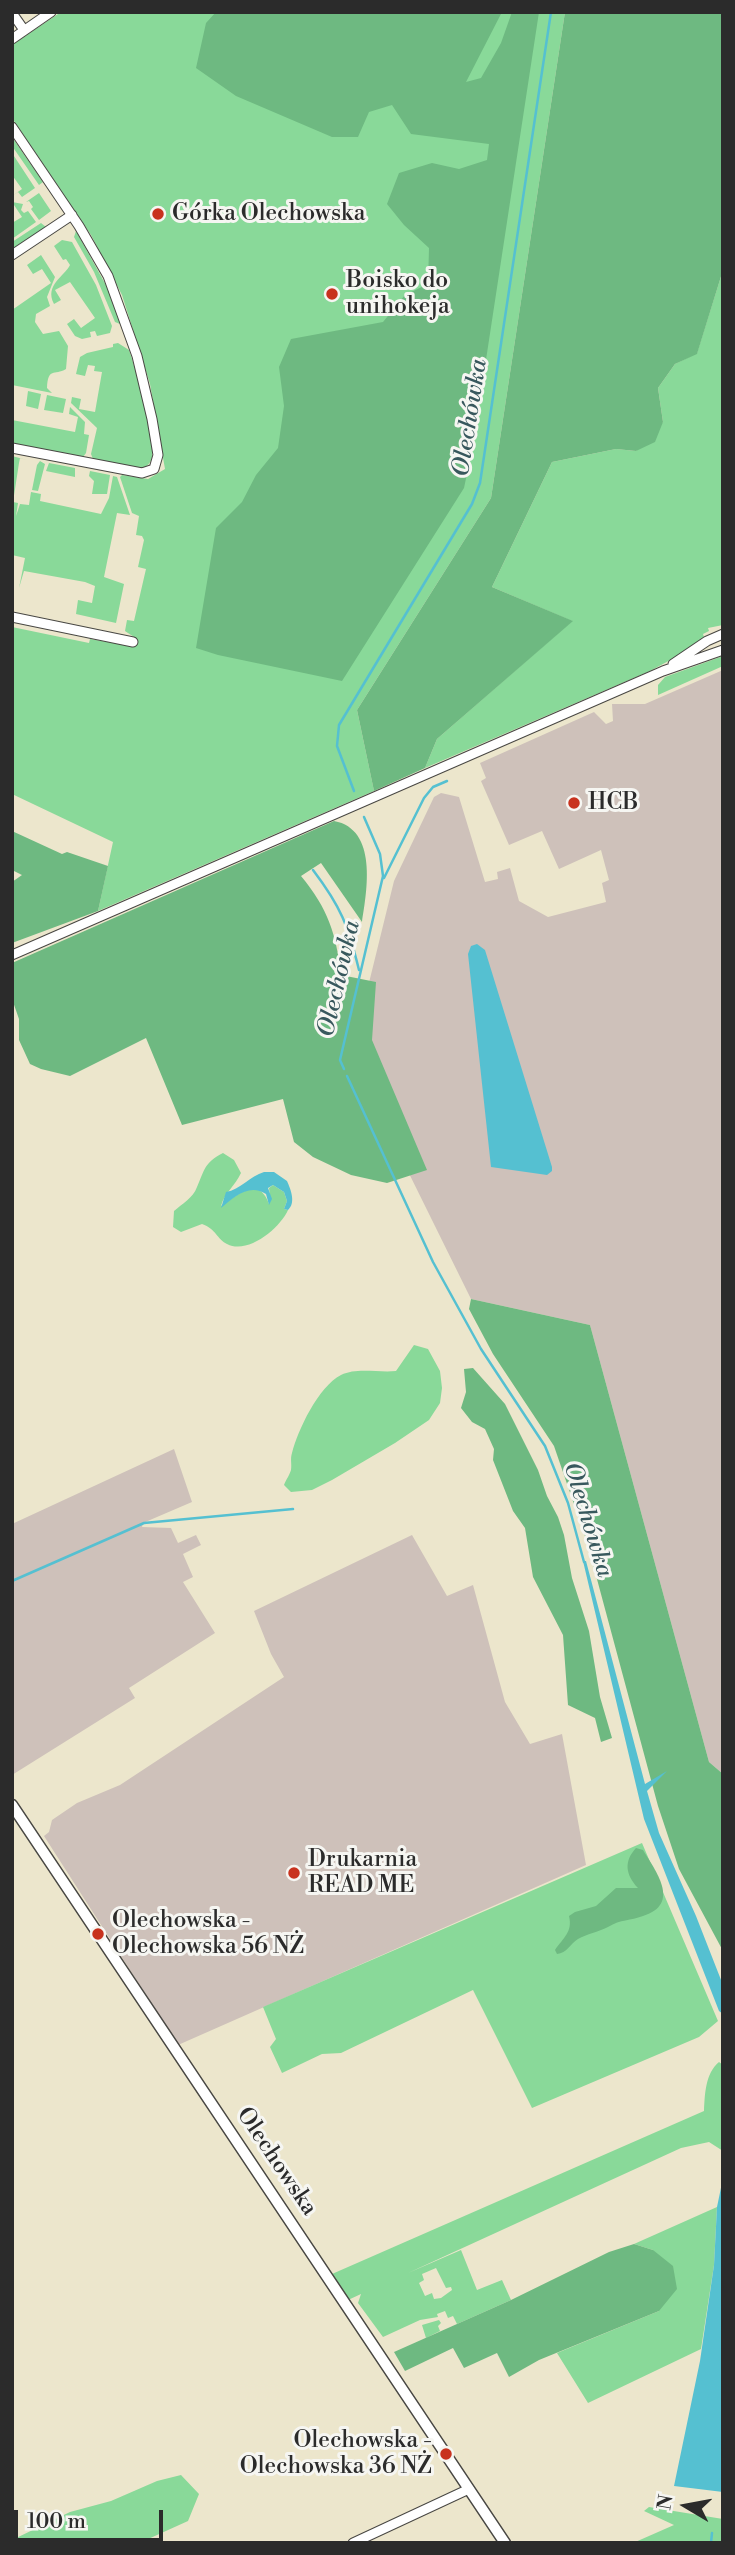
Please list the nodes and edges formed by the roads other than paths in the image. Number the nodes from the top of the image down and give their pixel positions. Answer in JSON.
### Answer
{"nodes":[{"id":1,"x":51,"y":12,"type":"edge"},
{"id":2,"x":12,"y":13,"type":"edge"},
{"id":3,"x":24,"y":30,"type":"junction"},
{"id":4,"x":12,"y":38,"type":"edge"},
{"id":5,"x":12,"y":127,"type":"edge"},
{"id":6,"x":72,"y":215,"type":"junction"},
{"id":7,"x":12,"y":255,"type":"edge"},
{"id":8,"x":12,"y":448,"type":"edge"},
{"id":9,"x":12,"y":617,"type":"edge"},
{"id":10,"x":723,"y":634,"type":"edge"},
{"id":11,"x":133,"y":642,"type":"dead end"},
{"id":12,"x":723,"y":650,"type":"edge"},
{"id":13,"x":663,"y":671,"type":"junction"},
{"id":14,"x":12,"y":955,"type":"edge"},
{"id":15,"x":12,"y":1805,"type":"edge"},
{"id":16,"x":469,"y":2489,"type":"junction"},
{"id":17,"x":353,"y":2543,"type":"edge"},
{"id":18,"x":505,"y":2543,"type":"edge"}],
"edges":[{"from":1,"to":3,"type":"street"},
{"from":2,"to":3,"type":"street"},
{"from":3,"to":4,"type":"street"},
{"from":5,"to":6,"type":"street"},
{"from":6,"to":7,"type":"street"},
{"from":6,"to":8,"type":"street"},
{"from":9,"to":11,"type":"street"},
{"from":10,"to":13,"type":"street"},
{"from":12,"to":13,"type":"street"},
{"from":13,"to":14,"type":"street"},
{"from":15,"to":16,"type":"street","name":"Olechowska"},
{"from":16,"to":17,"type":"street"},
{"from":16,"to":18,"type":"street","name":"Olechowska"}]}
